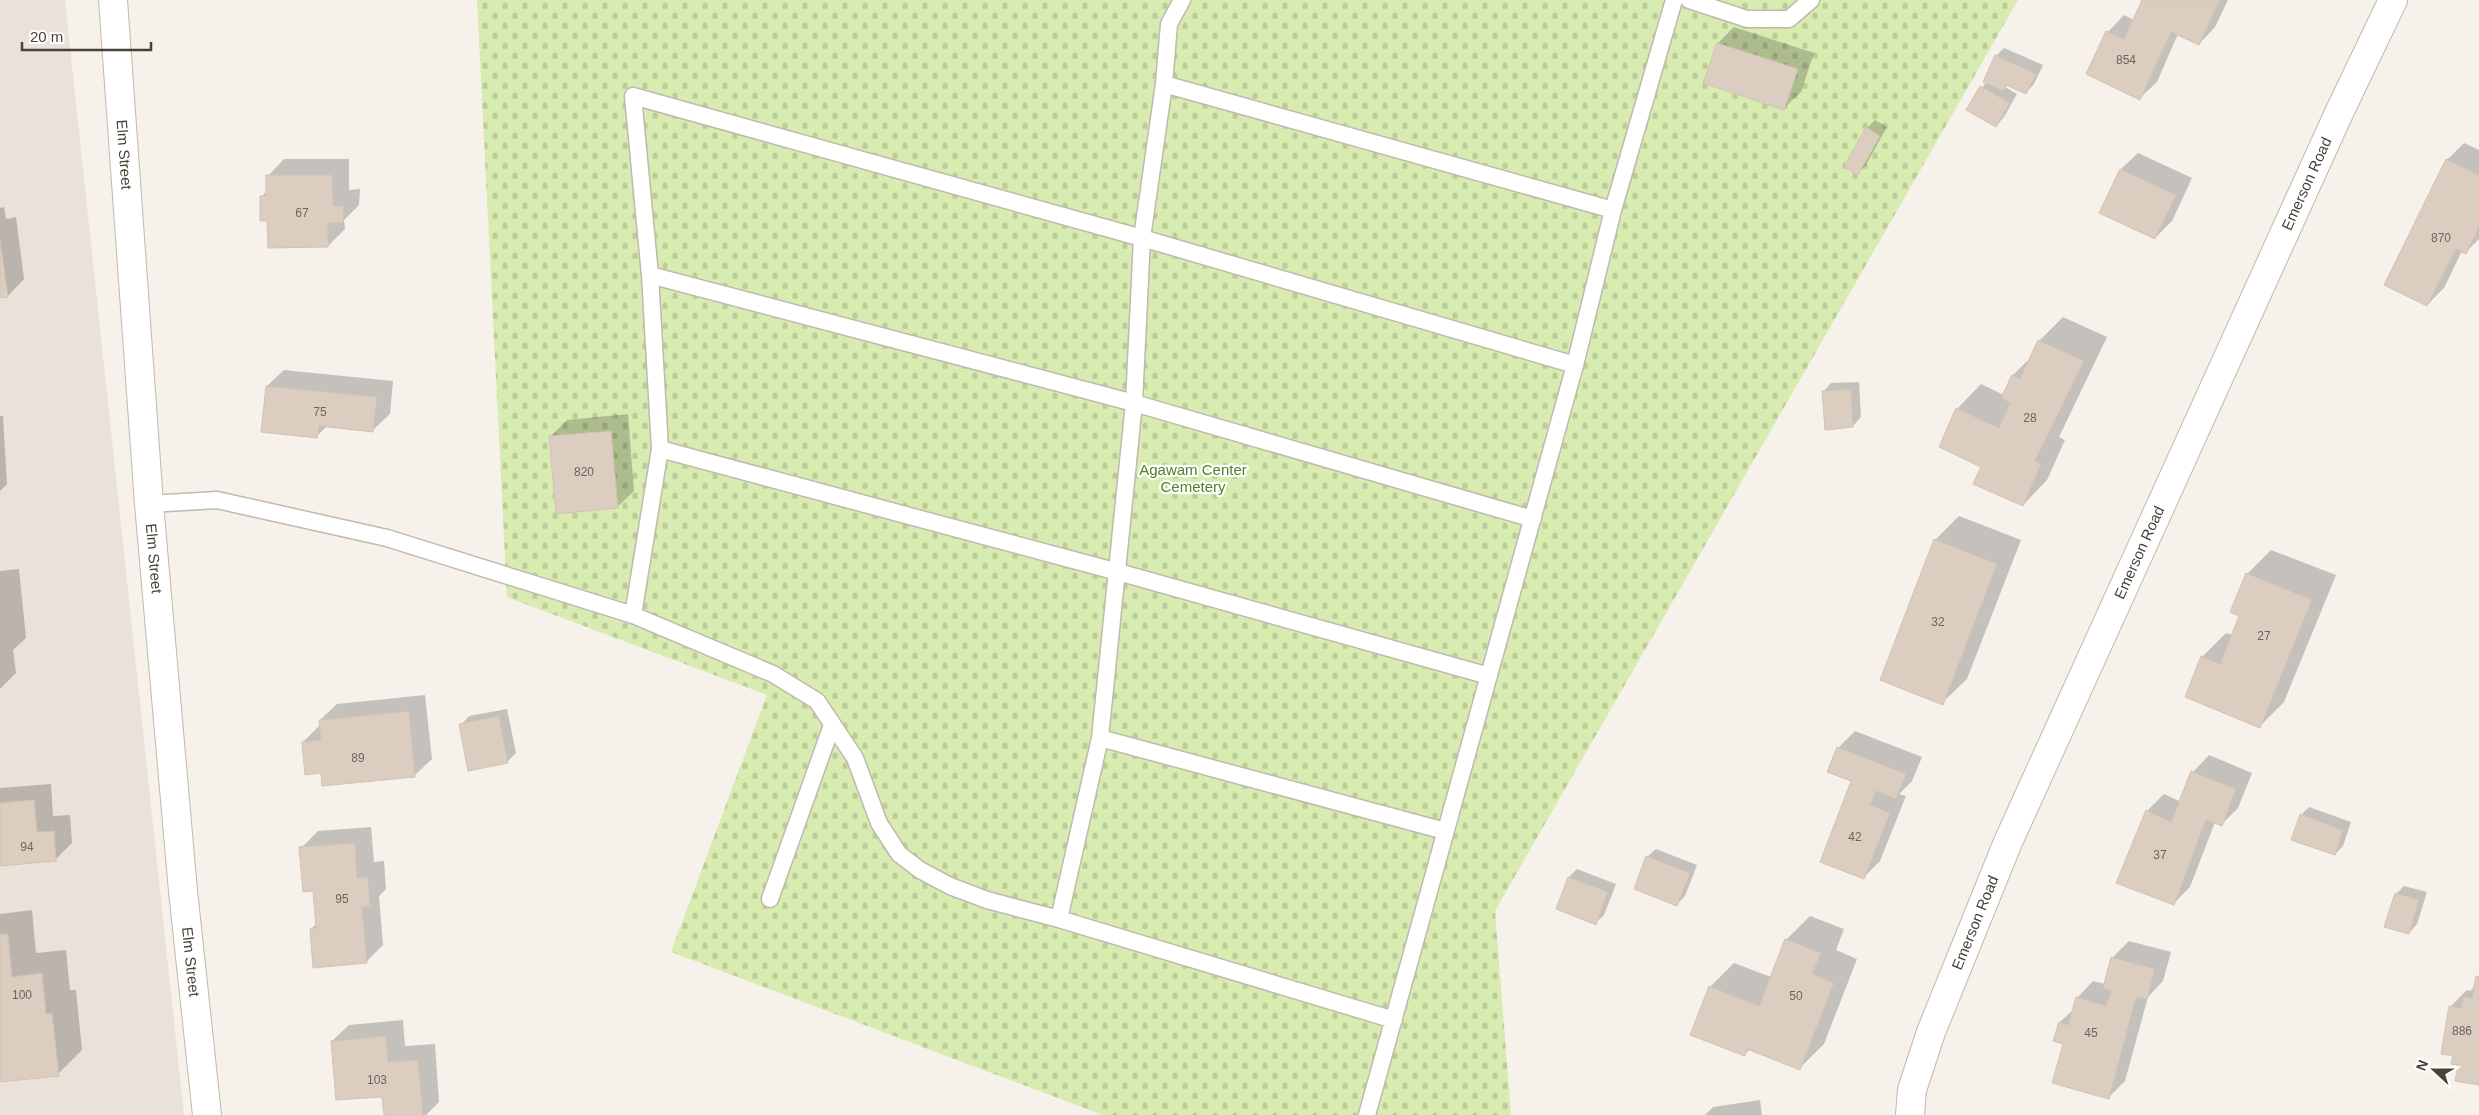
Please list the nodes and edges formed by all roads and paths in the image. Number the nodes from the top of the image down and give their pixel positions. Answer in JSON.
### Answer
{"nodes":[{"id":1,"x":114,"y":0,"type":"edge"},
{"id":2,"x":1182,"y":0,"type":"edge"},
{"id":3,"x":1674,"y":0,"type":"edge"},
{"id":4,"x":1689,"y":0,"type":"edge"},
{"id":5,"x":1811,"y":0,"type":"edge"},
{"id":6,"x":2393,"y":0,"type":"edge"},
{"id":7,"x":1164,"y":84,"type":"junction"},
{"id":8,"x":1613,"y":210,"type":"junction"},
{"id":9,"x":1142,"y":238,"type":"junction"},
{"id":10,"x":650,"y":275,"type":"junction"},
{"id":11,"x":1575,"y":365,"type":"junction"},
{"id":12,"x":1134,"y":403,"type":"junction"},
{"id":13,"x":660,"y":449,"type":"junction"},
{"id":14,"x":149,"y":504,"type":"junction"},
{"id":15,"x":1533,"y":518,"type":"junction"},
{"id":16,"x":1118,"y":572,"type":"junction"},
{"id":17,"x":633,"y":615,"type":"junction"},
{"id":18,"x":1489,"y":676,"type":"junction"},
{"id":19,"x":832,"y":725,"type":"junction"},
{"id":20,"x":1100,"y":738,"type":"junction"},
{"id":21,"x":1444,"y":832,"type":"junction"},
{"id":22,"x":770,"y":899,"type":"dead end"},
{"id":23,"x":1060,"y":919,"type":"junction"},
{"id":24,"x":1394,"y":1020,"type":"junction"},
{"id":25,"x":207,"y":1115,"type":"edge"},
{"id":26,"x":1367,"y":1115,"type":"edge"},
{"id":27,"x":1910,"y":1115,"type":"edge"}],
"edges":[{"from":1,"to":14,"type":"street","name":"Elm Street"},
{"from":2,"to":7,"type":"lane"},
{"from":3,"to":8,"type":"lane"},
{"from":4,"to":5,"type":"lane"},
{"from":6,"to":27,"type":"street","name":"Emerson Road"},
{"from":7,"to":8,"type":"lane"},
{"from":7,"to":9,"type":"lane"},
{"from":8,"to":11,"type":"lane"},
{"from":9,"to":10,"type":"lane"},
{"from":9,"to":11,"type":"lane"},
{"from":9,"to":12,"type":"lane"},
{"from":10,"to":12,"type":"lane"},
{"from":10,"to":13,"type":"lane"},
{"from":11,"to":15,"type":"lane"},
{"from":12,"to":15,"type":"lane"},
{"from":12,"to":16,"type":"lane"},
{"from":13,"to":16,"type":"lane"},
{"from":13,"to":17,"type":"lane"},
{"from":14,"to":17,"type":"lane"},
{"from":14,"to":25,"type":"street","name":"Elm Street"},
{"from":15,"to":18,"type":"lane"},
{"from":16,"to":18,"type":"lane"},
{"from":16,"to":20,"type":"lane"},
{"from":17,"to":19,"type":"lane"},
{"from":18,"to":21,"type":"lane"},
{"from":19,"to":22,"type":"lane"},
{"from":19,"to":23,"type":"lane"},
{"from":20,"to":21,"type":"lane"},
{"from":20,"to":23,"type":"lane"},
{"from":21,"to":24,"type":"lane"},
{"from":23,"to":24,"type":"lane"},
{"from":24,"to":26,"type":"lane"}]}
